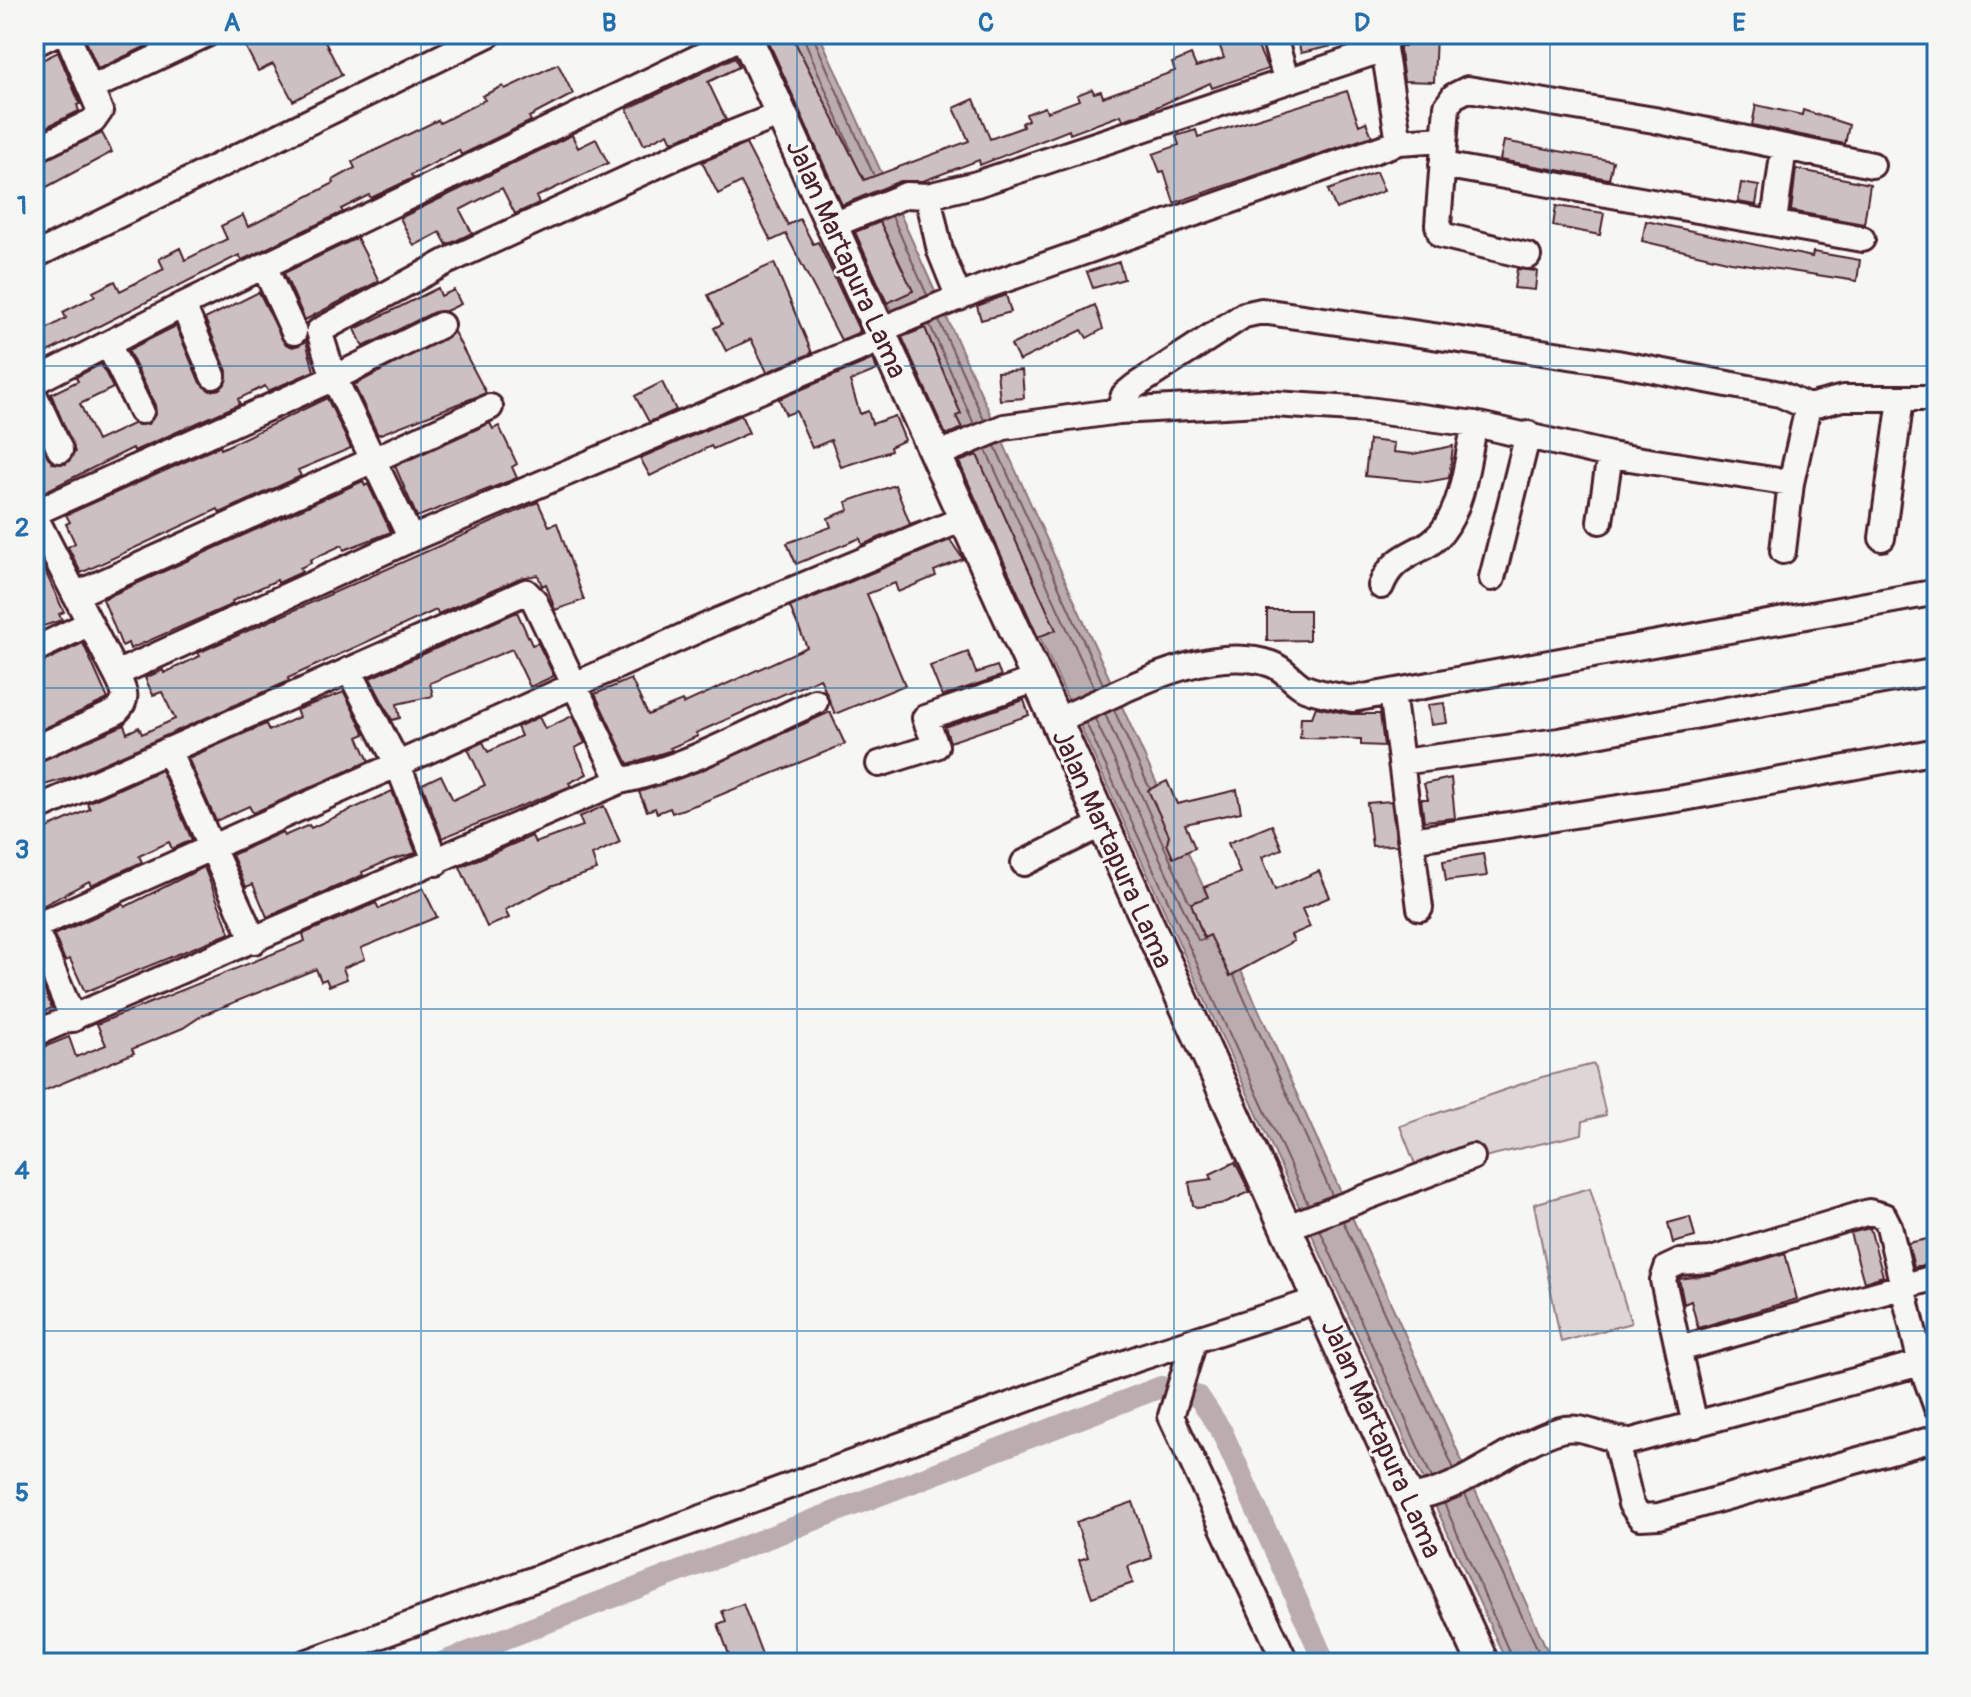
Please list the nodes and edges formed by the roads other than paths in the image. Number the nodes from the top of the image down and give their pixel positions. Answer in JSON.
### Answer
{"nodes":[{"id":1,"x":54,"y":34,"type":"edge"},
{"id":2,"x":67,"y":34,"type":"edge"},
{"id":3,"x":207,"y":34,"type":"edge"},
{"id":4,"x":489,"y":34,"type":"edge"},
{"id":5,"x":745,"y":34,"type":"edge"},
{"id":6,"x":1273,"y":34,"type":"edge"},
{"id":7,"x":1385,"y":42,"type":"edge"},
{"id":8,"x":34,"y":44,"type":"edge"},
{"id":9,"x":1286,"y":79,"type":"junction"},
{"id":10,"x":92,"y":88,"type":"junction"},
{"id":11,"x":781,"y":114,"type":"junction"},
{"id":12,"x":1444,"y":139,"type":"junction"},
{"id":13,"x":1399,"y":142,"type":"junction"},
{"id":14,"x":1784,"y":147,"type":"junction"},
{"id":15,"x":34,"y":150,"type":"edge"},
{"id":16,"x":1442,"y":165,"type":"junction"},
{"id":17,"x":1872,"y":165,"type":"dead end"},
{"id":18,"x":917,"y":195,"type":"junction"},
{"id":19,"x":1774,"y":222,"type":"junction"},
{"id":20,"x":836,"y":224,"type":"junction"},
{"id":21,"x":1862,"y":239,"type":"dead end"},
{"id":22,"x":34,"y":256,"type":"edge"},
{"id":23,"x":1528,"y":256,"type":"dead end"},
{"id":24,"x":264,"y":266,"type":"junction"},
{"id":25,"x":954,"y":300,"type":"junction"},
{"id":26,"x":183,"y":305,"type":"junction"},
{"id":27,"x":441,"y":325,"type":"dead end"},
{"id":28,"x":294,"y":332,"type":"dead end"},
{"id":29,"x":883,"y":332,"type":"junction"},
{"id":30,"x":108,"y":344,"type":"junction"},
{"id":31,"x":213,"y":376,"type":"dead end"},
{"id":32,"x":334,"y":378,"type":"junction"},
{"id":33,"x":34,"y":382,"type":"edge"},
{"id":34,"x":34,"y":394,"type":"edge"},
{"id":35,"x":1937,"y":398,"type":"edge"},
{"id":36,"x":1901,"y":399,"type":"junction"},
{"id":37,"x":490,"y":407,"type":"dead end"},
{"id":38,"x":1808,"y":407,"type":"junction"},
{"id":39,"x":141,"y":411,"type":"dead end"},
{"id":40,"x":1119,"y":411,"type":"junction"},
{"id":41,"x":1475,"y":424,"type":"junction"},
{"id":42,"x":1528,"y":434,"type":"junction"},
{"id":43,"x":60,"y":450,"type":"dead end"},
{"id":44,"x":940,"y":454,"type":"junction"},
{"id":45,"x":1610,"y":455,"type":"junction"},
{"id":46,"x":372,"y":459,"type":"junction"},
{"id":47,"x":1791,"y":483,"type":"junction"},
{"id":48,"x":34,"y":514,"type":"edge"},
{"id":49,"x":963,"y":519,"type":"junction"},
{"id":50,"x":1600,"y":521,"type":"dead end"},
{"id":51,"x":1882,"y":538,"type":"dead end"},
{"id":52,"x":411,"y":539,"type":"junction"},
{"id":53,"x":41,"y":548,"type":"edge"},
{"id":54,"x":1783,"y":551,"type":"dead end"},
{"id":55,"x":1492,"y":578,"type":"dead end"},
{"id":56,"x":1381,"y":586,"type":"dead end"},
{"id":57,"x":1937,"y":592,"type":"edge"},
{"id":58,"x":75,"y":595,"type":"junction"},
{"id":59,"x":90,"y":623,"type":"junction"},
{"id":60,"x":34,"y":650,"type":"edge"},
{"id":61,"x":349,"y":670,"type":"junction"},
{"id":62,"x":1937,"y":671,"type":"edge"},
{"id":63,"x":116,"y":674,"type":"junction"},
{"id":64,"x":1035,"y":680,"type":"junction"},
{"id":65,"x":574,"y":688,"type":"junction"},
{"id":66,"x":1392,"y":692,"type":"junction"},
{"id":67,"x":815,"y":702,"type":"dead end"},
{"id":68,"x":1060,"y":718,"type":"junction"},
{"id":69,"x":34,"y":749,"type":"edge"},
{"id":70,"x":168,"y":750,"type":"junction"},
{"id":71,"x":1937,"y":751,"type":"edge"},
{"id":72,"x":1401,"y":762,"type":"junction"},
{"id":73,"x":879,"y":764,"type":"dead end"},
{"id":74,"x":398,"y":765,"type":"junction"},
{"id":75,"x":620,"y":781,"type":"junction"},
{"id":76,"x":34,"y":810,"type":"edge"},
{"id":77,"x":1101,"y":825,"type":"junction"},
{"id":78,"x":1411,"y":840,"type":"junction"},
{"id":79,"x":213,"y":846,"type":"junction"},
{"id":80,"x":436,"y":863,"type":"junction"},
{"id":81,"x":1024,"y":863,"type":"dead end"},
{"id":82,"x":1420,"y":908,"type":"dead end"},
{"id":83,"x":34,"y":927,"type":"edge"},
{"id":84,"x":254,"y":941,"type":"junction"},
{"id":85,"x":73,"y":1019,"type":"junction"},
{"id":86,"x":34,"y":1034,"type":"edge"},
{"id":87,"x":1472,"y":1157,"type":"dead end"},
{"id":88,"x":1292,"y":1224,"type":"junction"},
{"id":89,"x":1937,"y":1277,"type":"edge"},
{"id":90,"x":1902,"y":1287,"type":"junction"},
{"id":91,"x":1318,"y":1300,"type":"junction"},
{"id":92,"x":1679,"y":1349,"type":"junction"},
{"id":93,"x":1190,"y":1352,"type":"junction"},
{"id":94,"x":1929,"y":1361,"type":"edge"},
{"id":95,"x":1937,"y":1408,"type":"edge"},
{"id":96,"x":1695,"y":1425,"type":"junction"},
{"id":97,"x":1937,"y":1438,"type":"edge"},
{"id":98,"x":1616,"y":1442,"type":"junction"},
{"id":99,"x":1415,"y":1497,"type":"junction"},
{"id":100,"x":305,"y":1663,"type":"edge"},
{"id":101,"x":1286,"y":1663,"type":"edge"},
{"id":102,"x":1483,"y":1663,"type":"edge"}],
"edges":[{"from":1,"to":8,"type":"street"},
{"from":2,"to":10,"type":"street"},
{"from":3,"to":10,"type":"street"},
{"from":4,"to":22,"type":"street"},
{"from":5,"to":11,"type":"main road","name":"Jalan Martapura Lama"},
{"from":5,"to":24,"type":"street"},
{"from":6,"to":9,"type":"street"},
{"from":7,"to":9,"type":"street"},
{"from":7,"to":13,"type":"street"},
{"from":9,"to":18,"type":"street"},
{"from":10,"to":15,"type":"street"},
{"from":11,"to":20,"type":"main road","name":"Jalan Martapura Lama"},
{"from":11,"to":32,"type":"street"},
{"from":12,"to":13,"type":"street"},
{"from":12,"to":14,"type":"street"},
{"from":12,"to":16,"type":"street"},
{"from":13,"to":25,"type":"street"},
{"from":14,"to":17,"type":"street"},
{"from":14,"to":19,"type":"street"},
{"from":16,"to":19,"type":"street"},
{"from":16,"to":23,"type":"street"},
{"from":18,"to":20,"type":"street"},
{"from":18,"to":25,"type":"street"},
{"from":19,"to":21,"type":"street"},
{"from":20,"to":29,"type":"main road","name":"Jalan Martapura Lama"},
{"from":24,"to":26,"type":"street"},
{"from":24,"to":28,"type":"street"},
{"from":25,"to":29,"type":"street"},
{"from":26,"to":30,"type":"street"},
{"from":26,"to":31,"type":"street"},
{"from":27,"to":32,"type":"street"},
{"from":29,"to":44,"type":"main road","name":"Jalan Martapura Lama"},
{"from":29,"to":52,"type":"street"},
{"from":30,"to":33,"type":"street"},
{"from":30,"to":39,"type":"street"},
{"from":32,"to":46,"type":"street"},
{"from":32,"to":48,"type":"street"},
{"from":34,"to":43,"type":"street"},
{"from":35,"to":36,"type":"street"},
{"from":36,"to":38,"type":"street"},
{"from":36,"to":51,"type":"street"},
{"from":37,"to":46,"type":"street"},
{"from":38,"to":40,"type":"street"},
{"from":38,"to":47,"type":"street"},
{"from":40,"to":41,"type":"street"},
{"from":40,"to":44,"type":"street"},
{"from":41,"to":42,"type":"street"},
{"from":41,"to":56,"type":"street"},
{"from":42,"to":45,"type":"street"},
{"from":42,"to":55,"type":"street"},
{"from":44,"to":49,"type":"main road","name":"Jalan Martapura Lama"},
{"from":45,"to":47,"type":"street"},
{"from":45,"to":50,"type":"street"},
{"from":46,"to":52,"type":"street"},
{"from":46,"to":58,"type":"street"},
{"from":47,"to":54,"type":"street"},
{"from":48,"to":53,"type":"street"},
{"from":49,"to":64,"type":"main road","name":"Jalan Martapura Lama"},
{"from":49,"to":65,"type":"street"},
{"from":52,"to":63,"type":"street"},
{"from":53,"to":58,"type":"street"},
{"from":57,"to":66,"type":"street"},
{"from":58,"to":59,"type":"street"},
{"from":59,"to":60,"type":"street"},
{"from":59,"to":63,"type":"street"},
{"from":61,"to":65,"type":"street"},
{"from":61,"to":70,"type":"street"},
{"from":61,"to":74,"type":"street"},
{"from":62,"to":72,"type":"street"},
{"from":63,"to":69,"type":"street"},
{"from":64,"to":68,"type":"main road","name":"Jalan Martapura Lama"},
{"from":64,"to":73,"type":"street"},
{"from":65,"to":74,"type":"street"},
{"from":65,"to":75,"type":"street"},
{"from":66,"to":68,"type":"street"},
{"from":66,"to":72,"type":"street"},
{"from":67,"to":75,"type":"street"},
{"from":68,"to":77,"type":"main road","name":"Jalan Martapura Lama"},
{"from":70,"to":76,"type":"street"},
{"from":70,"to":79,"type":"street"},
{"from":71,"to":78,"type":"street"},
{"from":72,"to":78,"type":"street"},
{"from":74,"to":79,"type":"street"},
{"from":74,"to":80,"type":"street"},
{"from":75,"to":80,"type":"street"},
{"from":77,"to":81,"type":"street"},
{"from":77,"to":88,"type":"main road","name":"Jalan Martapura Lama"},
{"from":78,"to":82,"type":"street"},
{"from":79,"to":83,"type":"street"},
{"from":79,"to":84,"type":"street"},
{"from":80,"to":84,"type":"street"},
{"from":83,"to":85,"type":"street"},
{"from":84,"to":85,"type":"street"},
{"from":85,"to":86,"type":"street"},
{"from":87,"to":88,"type":"street"},
{"from":88,"to":91,"type":"main road","name":"Jalan Martapura Lama"},
{"from":89,"to":90,"type":"street"},
{"from":90,"to":92,"type":"street"},
{"from":90,"to":92,"type":"street"},
{"from":90,"to":94,"type":"street"},
{"from":91,"to":93,"type":"street"},
{"from":91,"to":99,"type":"main road","name":"Jalan Martapura Lama"},
{"from":92,"to":96,"type":"street"},
{"from":93,"to":100,"type":"street"},
{"from":93,"to":101,"type":"street"},
{"from":94,"to":95,"type":"street"},
{"from":94,"to":96,"type":"street"},
{"from":96,"to":98,"type":"street"},
{"from":97,"to":98,"type":"street"},
{"from":98,"to":99,"type":"street"},
{"from":99,"to":102,"type":"main road","name":"Jalan Martapura Lama"}]}
